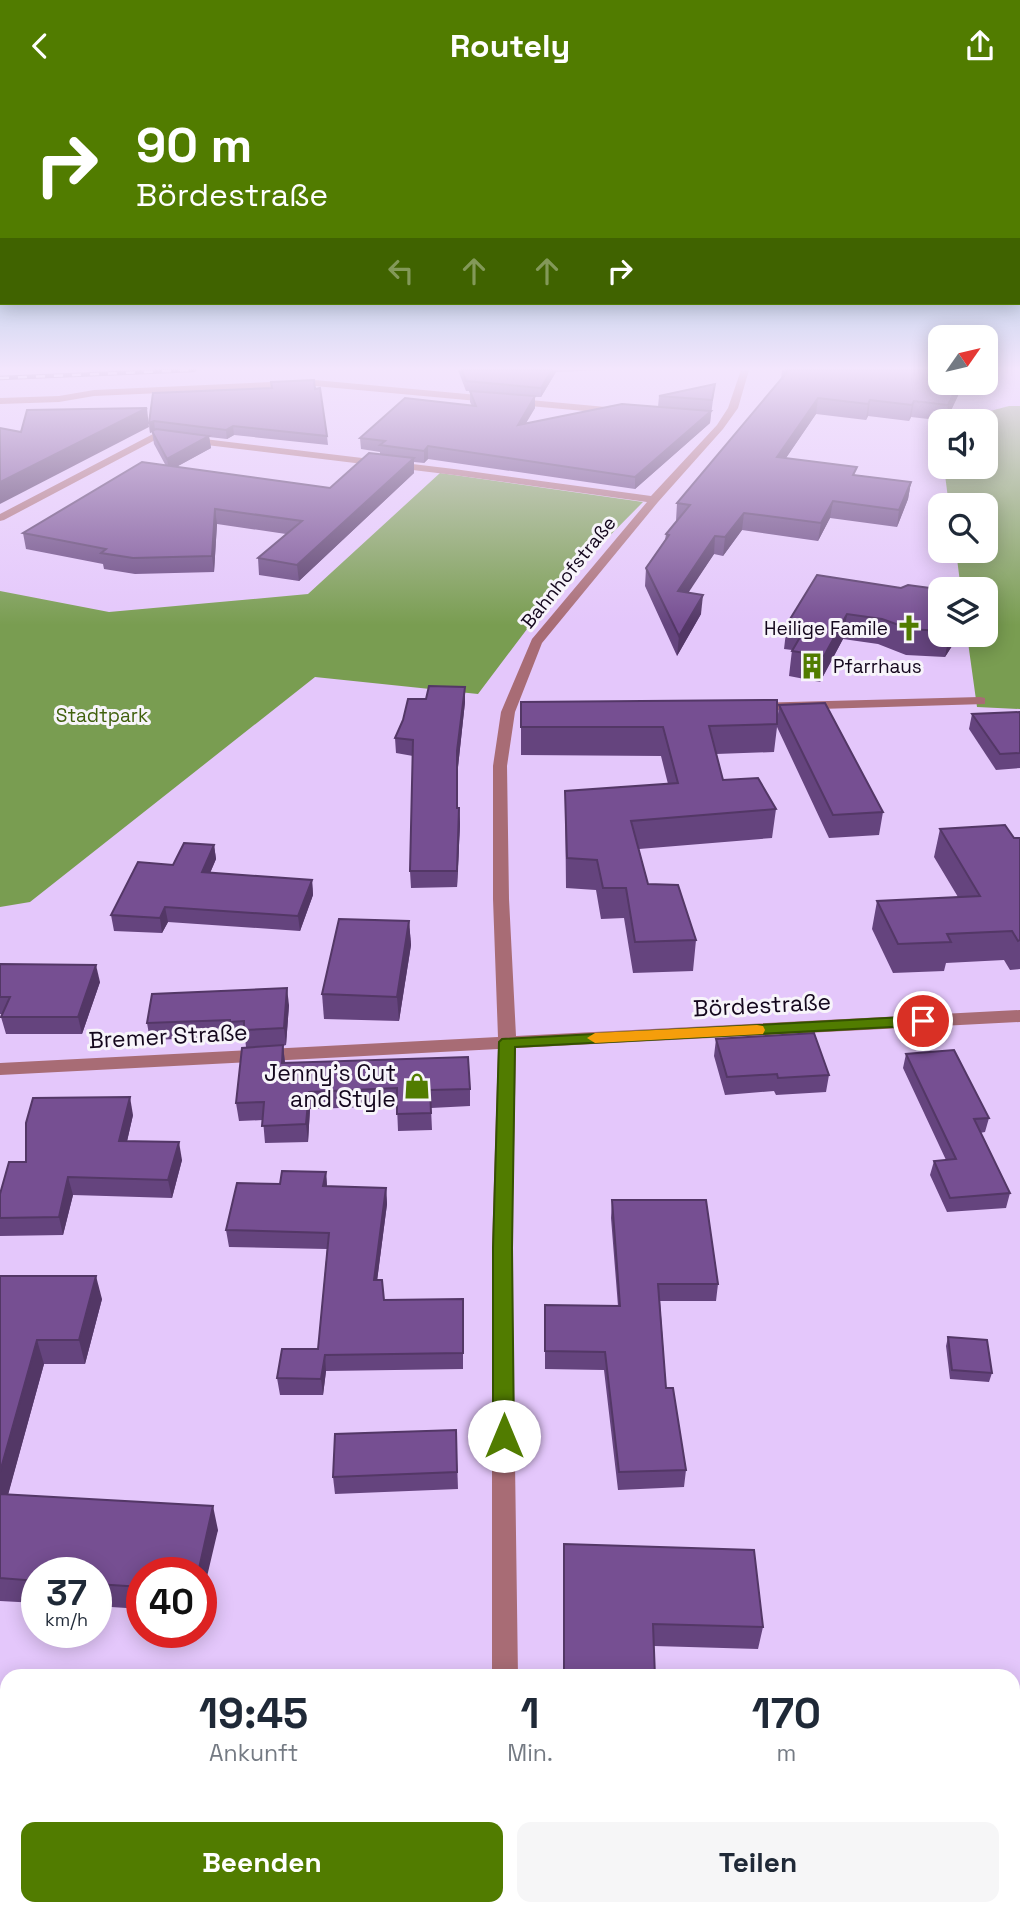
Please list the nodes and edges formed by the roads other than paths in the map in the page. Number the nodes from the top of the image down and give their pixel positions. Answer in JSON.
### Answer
{"nodes":[{"id":1,"x":119,"y":455,"type":"edge"},
{"id":2,"x":314,"y":455,"type":"edge"},
{"id":3,"x":690,"y":455,"type":"edge"},
{"id":4,"x":654,"y":500,"type":"junction"},
{"id":5,"x":0,"y":518,"type":"edge"},
{"id":6,"x":981,"y":701,"type":"dead end"},
{"id":7,"x":740,"y":708,"type":"edge"},
{"id":8,"x":1020,"y":1017,"type":"edge"},
{"id":9,"x":507,"y":1042,"type":"junction"},
{"id":10,"x":0,"y":1069,"type":"edge"},
{"id":11,"x":505,"y":1669,"type":"edge"}],
"edges":[{"from":1,"to":5,"type":"street"},
{"from":2,"to":4,"type":"street"},
{"from":3,"to":4,"type":"street","name":"Bahnhofstraße"},
{"from":4,"to":9,"type":"street","name":"Bahnhofstraße"},
{"from":6,"to":7,"type":"street"},
{"from":8,"to":9,"type":"street","name":"Bördestraße"},
{"from":9,"to":10,"type":"street","name":"Bremer Straße"},
{"from":9,"to":11,"type":"street","name":"Bahnhofstraße"}]}
